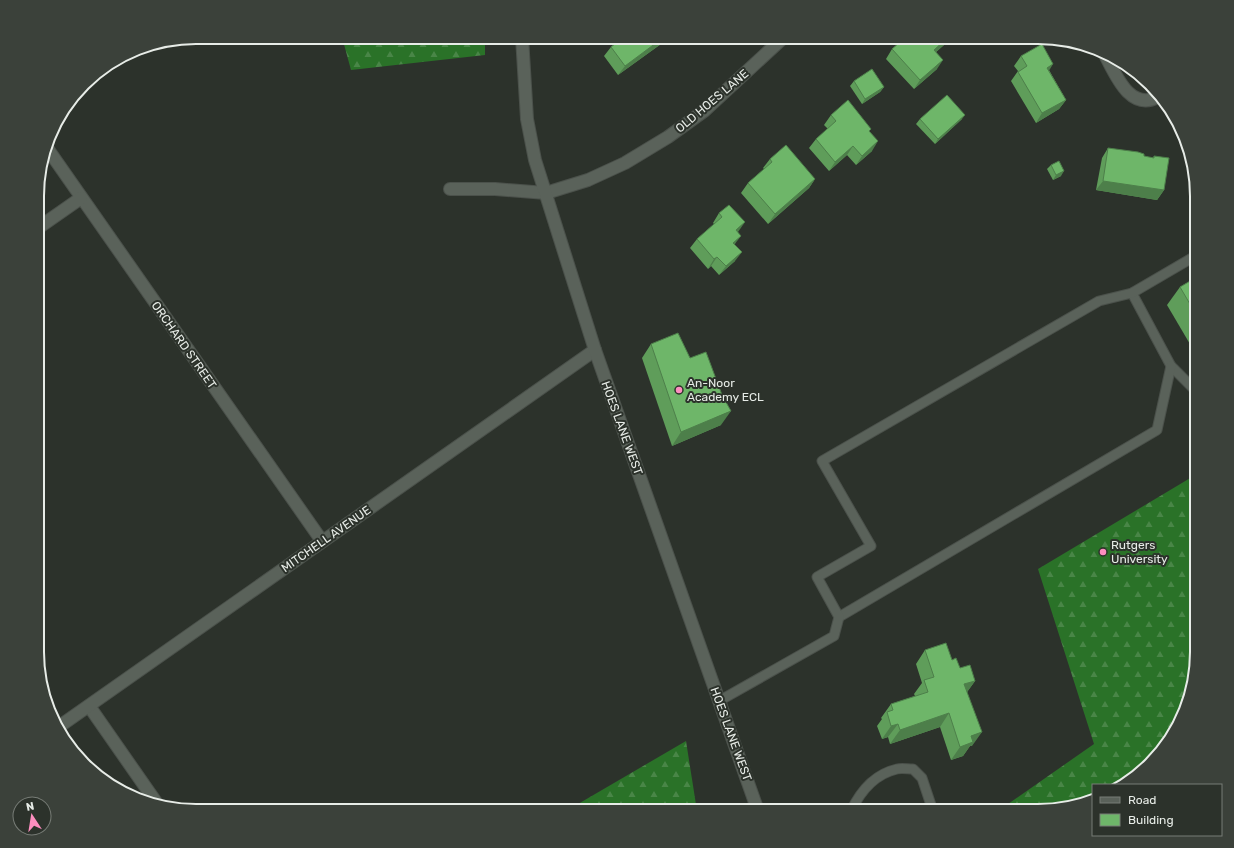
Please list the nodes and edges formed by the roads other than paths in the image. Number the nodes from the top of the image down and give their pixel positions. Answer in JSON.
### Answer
{"nodes":[{"id":1,"x":522,"y":44,"type":"edge"},
{"id":2,"x":776,"y":44,"type":"edge"},
{"id":3,"x":1117,"y":66,"type":"edge"},
{"id":4,"x":1154,"y":98,"type":"edge"},
{"id":5,"x":50,"y":153,"type":"edge"},
{"id":6,"x":450,"y":189,"type":"dead end"},
{"id":7,"x":546,"y":193,"type":"junction"},
{"id":8,"x":81,"y":198,"type":"junction"},
{"id":9,"x":44,"y":224,"type":"edge"},
{"id":10,"x":1190,"y":259,"type":"edge"},
{"id":11,"x":1132,"y":293,"type":"junction"},
{"id":12,"x":595,"y":350,"type":"junction"},
{"id":13,"x":1172,"y":366,"type":"junction"},
{"id":14,"x":1190,"y":385,"type":"edge"},
{"id":15,"x":322,"y":541,"type":"junction"},
{"id":16,"x":839,"y":617,"type":"junction"},
{"id":17,"x":719,"y":701,"type":"junction"},
{"id":18,"x":89,"y":706,"type":"junction"},
{"id":19,"x":62,"y":724,"type":"edge"},
{"id":20,"x":153,"y":798,"type":"edge"},
{"id":21,"x":756,"y":804,"type":"edge"},
{"id":22,"x":854,"y":804,"type":"edge"},
{"id":23,"x":931,"y":804,"type":"edge"}],
"edges":[{"from":1,"to":7,"type":"street","name":"HOES LANE WEST"},
{"from":2,"to":7,"type":"street","name":"OLD HOES LANE"},
{"from":3,"to":4,"type":"street"},
{"from":5,"to":8,"type":"street","name":"ORCHARD STREET"},
{"from":6,"to":7,"type":"street"},
{"from":7,"to":12,"type":"street","name":"HOES LANE WEST"},
{"from":8,"to":9,"type":"street"},
{"from":8,"to":15,"type":"street","name":"ORCHARD STREET"},
{"from":10,"to":11,"type":"lane"},
{"from":11,"to":13,"type":"lane"},
{"from":11,"to":16,"type":"lane"},
{"from":12,"to":15,"type":"street","name":"MITCHELL AVENUE"},
{"from":12,"to":17,"type":"street","name":"HOES LANE WEST"},
{"from":13,"to":14,"type":"lane"},
{"from":13,"to":16,"type":"lane"},
{"from":15,"to":18,"type":"street","name":"MITCHELL AVENUE"},
{"from":16,"to":17,"type":"lane"},
{"from":17,"to":21,"type":"street","name":"HOES LANE WEST"},
{"from":18,"to":19,"type":"street","name":"MITCHELL AVENUE"},
{"from":18,"to":20,"type":"street"},
{"from":22,"to":23,"type":"lane"}]}
